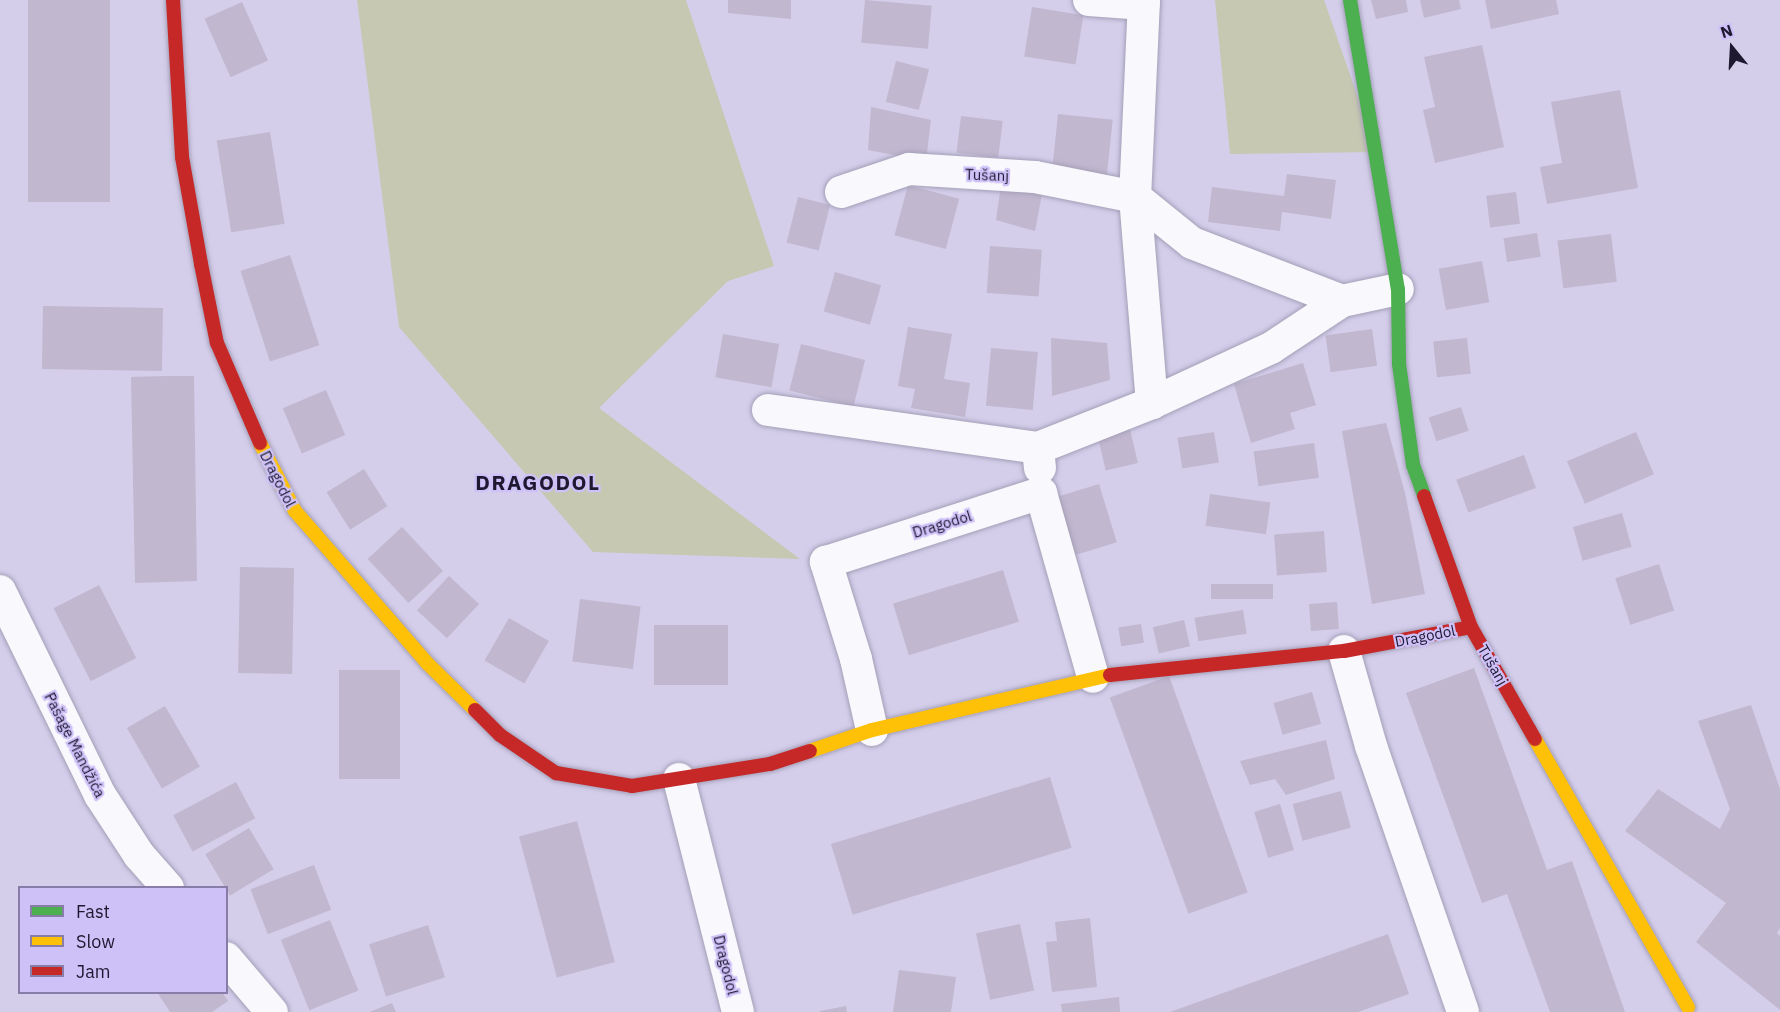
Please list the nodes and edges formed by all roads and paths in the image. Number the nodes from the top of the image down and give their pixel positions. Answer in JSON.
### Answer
{"nodes":[{"id":1,"x":173,"y":0,"type":"edge"},
{"id":2,"x":1089,"y":0,"type":"edge"},
{"id":3,"x":1350,"y":0,"type":"edge"},
{"id":4,"x":1144,"y":2,"type":"edge"},
{"id":5,"x":841,"y":192,"type":"dead end"},
{"id":6,"x":1135,"y":198,"type":"junction"},
{"id":7,"x":1398,"y":289,"type":"junction"},
{"id":8,"x":1342,"y":301,"type":"junction"},
{"id":9,"x":1152,"y":403,"type":"junction"},
{"id":10,"x":768,"y":410,"type":"dead end"},
{"id":11,"x":1038,"y":448,"type":"junction"},
{"id":12,"x":1041,"y":493,"type":"junction"},
{"id":13,"x":0,"y":590,"type":"edge"},
{"id":14,"x":1471,"y":627,"type":"junction"},
{"id":15,"x":1344,"y":651,"type":"junction"},
{"id":16,"x":1093,"y":677,"type":"junction"},
{"id":17,"x":872,"y":730,"type":"junction"},
{"id":18,"x":679,"y":779,"type":"junction"},
{"id":19,"x":166,"y":886,"type":"edge"},
{"id":20,"x":228,"y":960,"type":"edge"},
{"id":21,"x":1691,"y":1011,"type":"edge"},
{"id":22,"x":272,"y":1012,"type":"edge"},
{"id":23,"x":738,"y":1012,"type":"edge"},
{"id":24,"x":1463,"y":1012,"type":"edge"}],
"edges":[{"from":1,"to":18,"type":"street","name":"Dragodol"},
{"from":2,"to":4,"type":"street"},
{"from":3,"to":7,"type":"street","name":"Tušanj"},
{"from":4,"to":6,"type":"street"},
{"from":5,"to":6,"type":"street","name":"Tušanj"},
{"from":6,"to":8,"type":"street","name":"Tušanj"},
{"from":6,"to":9,"type":"street"},
{"from":7,"to":8,"type":"street"},
{"from":7,"to":14,"type":"street","name":"Tušanj"},
{"from":8,"to":9,"type":"street"},
{"from":9,"to":11,"type":"street"},
{"from":10,"to":11,"type":"street"},
{"from":11,"to":12,"type":"street"},
{"from":12,"to":16,"type":"street"},
{"from":12,"to":17,"type":"street","name":"Dragodol"},
{"from":13,"to":19,"type":"street","name":"Pašage Mandžića"},
{"from":14,"to":15,"type":"street","name":"Dragodol"},
{"from":14,"to":21,"type":"street","name":"Tušanj"},
{"from":15,"to":16,"type":"street","name":"Dragodol"},
{"from":15,"to":24,"type":"street"},
{"from":16,"to":17,"type":"street","name":"Dragodol"},
{"from":17,"to":18,"type":"street","name":"Dragodol"},
{"from":18,"to":23,"type":"street","name":"Dragodol"},
{"from":20,"to":22,"type":"street"}]}
